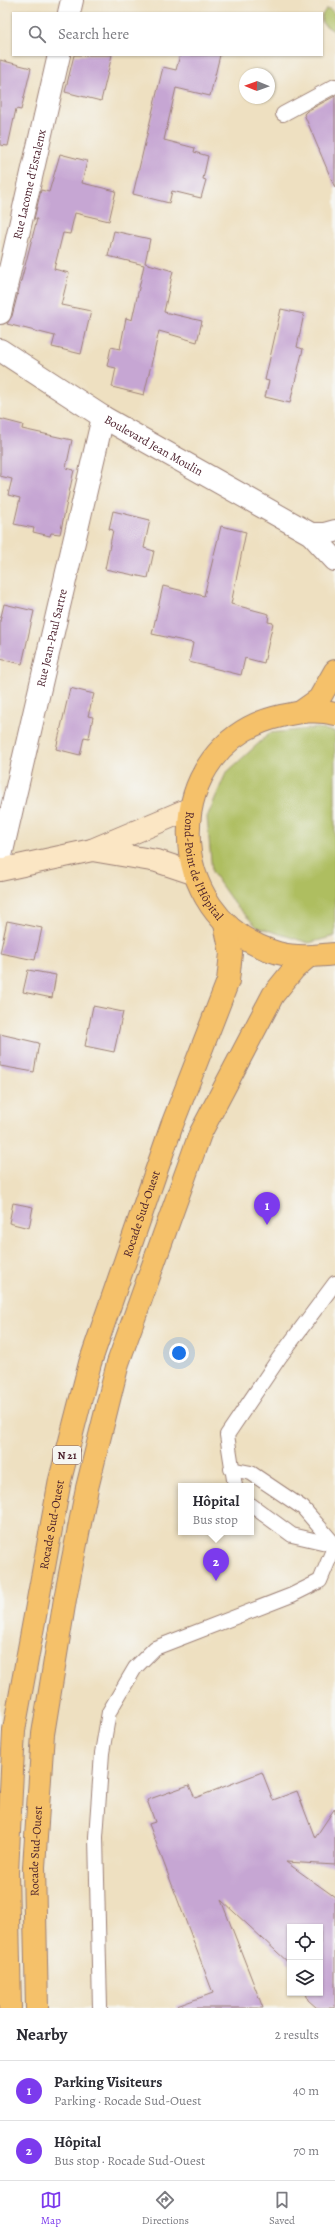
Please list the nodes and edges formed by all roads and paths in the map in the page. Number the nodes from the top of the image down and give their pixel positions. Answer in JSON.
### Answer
{"nodes":[{"id":1,"x":72,"y":0,"type":"edge"},
{"id":2,"x":69,"y":12,"type":"edge"},
{"id":3,"x":59,"y":56,"type":"edge"},
{"id":4,"x":335,"y":86,"type":"edge"},
{"id":5,"x":283,"y":114,"type":"dead end"},
{"id":6,"x":0,"y":313,"type":"edge"},
{"id":7,"x":0,"y":350,"type":"edge"},
{"id":8,"x":103,"y":417,"type":"junction"},
{"id":9,"x":335,"y":531,"type":"edge"},
{"id":10,"x":311,"y":534,"type":"junction"},
{"id":11,"x":335,"y":560,"type":"edge"},
{"id":12,"x":335,"y":671,"type":"edge"},
{"id":13,"x":302,"y":711,"type":"junction"},
{"id":14,"x":335,"y":714,"type":"edge"},
{"id":15,"x":189,"y":809,"type":"junction"},
{"id":16,"x":92,"y":850,"type":"junction"},
{"id":17,"x":0,"y":860,"type":"edge"},
{"id":18,"x":0,"y":870,"type":"edge"},
{"id":19,"x":193,"y":873,"type":"junction"},
{"id":20,"x":225,"y":924,"type":"junction"},
{"id":21,"x":335,"y":954,"type":"edge"},
{"id":22,"x":308,"y":957,"type":"junction"},
{"id":23,"x":335,"y":1283,"type":"edge"},
{"id":24,"x":231,"y":1469,"type":"junction"},
{"id":25,"x":234,"y":1483,"type":"edge"},
{"id":26,"x":254,"y":1507,"type":"edge"},
{"id":27,"x":335,"y":1545,"type":"edge"},
{"id":28,"x":10,"y":2008,"type":"edge"},
{"id":29,"x":37,"y":2008,"type":"edge"},
{"id":30,"x":100,"y":2008,"type":"edge"}],
"edges":[{"from":1,"to":2,"type":"street"},
{"from":3,"to":6,"type":"street","name":"Rue Lacome d'Estalenx"},
{"from":4,"to":5,"type":"lane"},
{"from":7,"to":8,"type":"street","name":"Boulevard Jean Moulin"},
{"from":8,"to":10,"type":"street","name":"Boulevard Jean Moulin"},
{"from":8,"to":17,"type":"street","name":"Rue Jean-Paul Sartre"},
{"from":9,"to":10,"type":"street"},
{"from":10,"to":11,"type":"street","name":"Boulevard Jean Moulin"},
{"from":12,"to":13,"type":"main road"},
{"from":13,"to":14,"type":"main road","name":"Rond-Point de l'Hôpital"},
{"from":13,"to":15,"type":"main road","name":"Rond-Point de l'Hôpital"},
{"from":15,"to":16,"type":"main road"},
{"from":15,"to":19,"type":"main road","name":"Rond-Point de l'Hôpital"},
{"from":16,"to":18,"type":"main road"},
{"from":16,"to":19,"type":"main road"},
{"from":19,"to":20,"type":"main road","name":"Rond-Point de l'Hôpital"},
{"from":20,"to":22,"type":"main road","name":"Rond-Point de l'Hôpital"},
{"from":20,"to":28,"type":"main road","name":"Rocade Sud-Ouest","number":"N 21"},
{"from":21,"to":22,"type":"main road","name":"Rond-Point de l'Hôpital"},
{"from":22,"to":29,"type":"main road","name":"Rocade Sud-Ouest","number":"N 21"},
{"from":23,"to":24,"type":"lane"},
{"from":24,"to":25,"type":"lane"},
{"from":24,"to":27,"type":"lane"},
{"from":26,"to":27,"type":"lane"},
{"from":27,"to":30,"type":"lane"}]}
